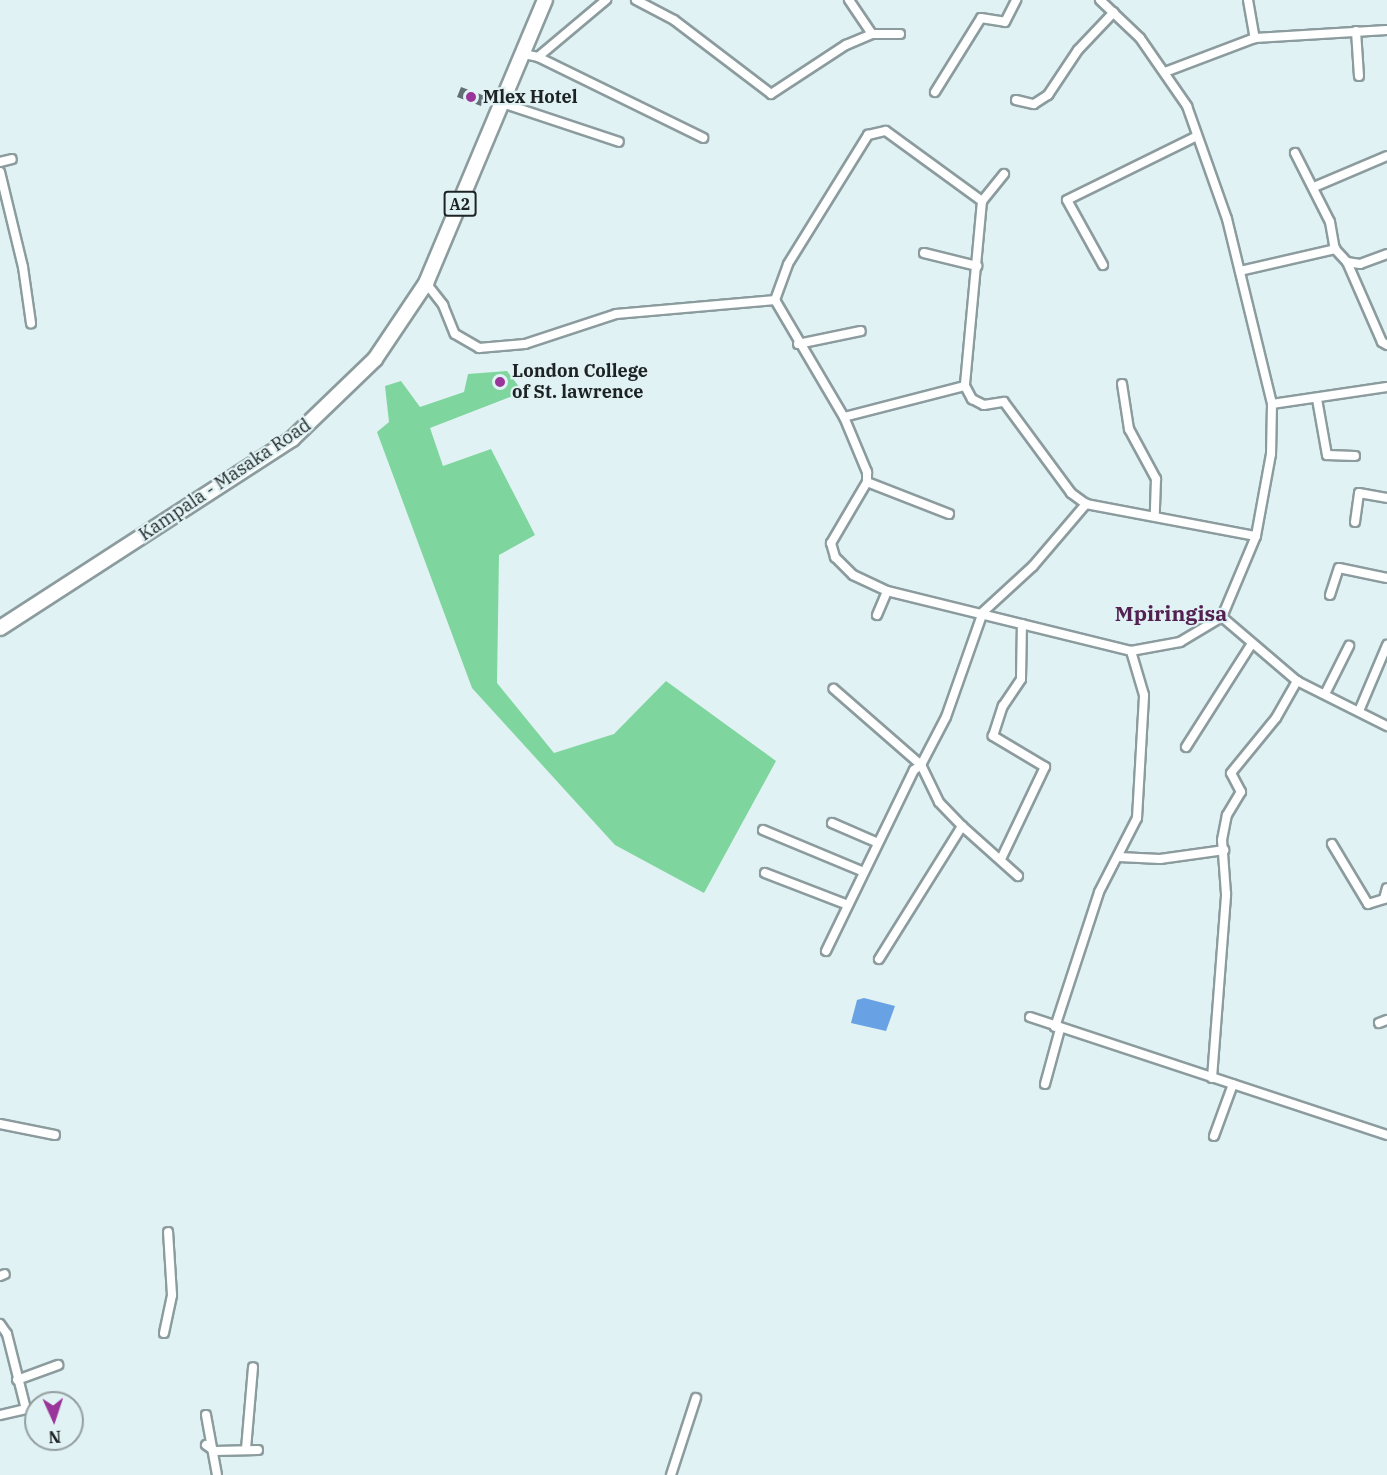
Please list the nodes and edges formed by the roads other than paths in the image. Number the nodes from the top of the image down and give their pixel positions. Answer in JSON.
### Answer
{"nodes":[{"id":1,"x":545,"y":0,"type":"edge"},
{"id":2,"x":606,"y":0,"type":"edge"},
{"id":3,"x":636,"y":0,"type":"edge"},
{"id":4,"x":849,"y":0,"type":"edge"},
{"id":5,"x":1016,"y":0,"type":"edge"},
{"id":6,"x":1100,"y":0,"type":"edge"},
{"id":7,"x":1248,"y":0,"type":"edge"},
{"id":8,"x":1114,"y":12,"type":"junction"},
{"id":9,"x":1387,"y":30,"type":"edge"},
{"id":10,"x":1356,"y":31,"type":"junction"},
{"id":11,"x":872,"y":34,"type":"junction"},
{"id":12,"x":900,"y":34,"type":"dead end"},
{"id":13,"x":1255,"y":38,"type":"junction"},
{"id":14,"x":524,"y":54,"type":"junction"},
{"id":15,"x":538,"y":57,"type":"junction"},
{"id":16,"x":1165,"y":72,"type":"junction"},
{"id":17,"x":1359,"y":76,"type":"dead end"},
{"id":18,"x":935,"y":93,"type":"dead end"},
{"id":19,"x":1016,"y":100,"type":"dead end"},
{"id":20,"x":502,"y":103,"type":"junction"},
{"id":21,"x":1197,"y":136,"type":"junction"},
{"id":22,"x":703,"y":138,"type":"dead end"},
{"id":23,"x":619,"y":142,"type":"dead end"},
{"id":24,"x":1295,"y":153,"type":"dead end"},
{"id":25,"x":1387,"y":156,"type":"edge"},
{"id":26,"x":12,"y":159,"type":"dead end"},
{"id":27,"x":0,"y":162,"type":"edge"},
{"id":28,"x":0,"y":172,"type":"edge"},
{"id":29,"x":1004,"y":174,"type":"dead end"},
{"id":30,"x":1314,"y":188,"type":"junction"},
{"id":31,"x":982,"y":201,"type":"junction"},
{"id":32,"x":1335,"y":249,"type":"junction"},
{"id":33,"x":924,"y":253,"type":"dead end"},
{"id":34,"x":1387,"y":254,"type":"edge"},
{"id":35,"x":1347,"y":262,"type":"junction"},
{"id":36,"x":1103,"y":265,"type":"dead end"},
{"id":37,"x":977,"y":266,"type":"junction"},
{"id":38,"x":1240,"y":271,"type":"junction"},
{"id":39,"x":426,"y":283,"type":"junction"},
{"id":40,"x":775,"y":300,"type":"junction"},
{"id":41,"x":31,"y":322,"type":"dead end"},
{"id":42,"x":861,"y":331,"type":"dead end"},
{"id":43,"x":798,"y":344,"type":"junction"},
{"id":44,"x":1387,"y":345,"type":"edge"},
{"id":45,"x":1122,"y":384,"type":"dead end"},
{"id":46,"x":966,"y":386,"type":"junction"},
{"id":47,"x":1387,"y":387,"type":"edge"},
{"id":48,"x":1317,"y":399,"type":"junction"},
{"id":49,"x":1272,"y":404,"type":"junction"},
{"id":50,"x":844,"y":417,"type":"junction"},
{"id":51,"x":1355,"y":456,"type":"dead end"},
{"id":52,"x":867,"y":482,"type":"junction"},
{"id":53,"x":1387,"y":498,"type":"edge"},
{"id":54,"x":1086,"y":504,"type":"junction"},
{"id":55,"x":949,"y":514,"type":"dead end"},
{"id":56,"x":1155,"y":515,"type":"junction"},
{"id":57,"x":1355,"y":522,"type":"dead end"},
{"id":58,"x":1256,"y":536,"type":"junction"},
{"id":59,"x":1387,"y":578,"type":"edge"},
{"id":60,"x":887,"y":591,"type":"junction"},
{"id":61,"x":1330,"y":596,"type":"dead end"},
{"id":62,"x":983,"y":612,"type":"junction"},
{"id":63,"x":877,"y":615,"type":"dead end"},
{"id":64,"x":1222,"y":617,"type":"junction"},
{"id":65,"x":1022,"y":624,"type":"junction"},
{"id":66,"x":0,"y":628,"type":"edge"},
{"id":67,"x":1251,"y":645,"type":"junction"},
{"id":68,"x":1387,"y":645,"type":"edge"},
{"id":69,"x":1348,"y":646,"type":"dead end"},
{"id":70,"x":1131,"y":651,"type":"junction"},
{"id":71,"x":1298,"y":681,"type":"junction"},
{"id":72,"x":834,"y":689,"type":"dead end"},
{"id":73,"x":1325,"y":694,"type":"junction"},
{"id":74,"x":1359,"y":711,"type":"junction"},
{"id":75,"x":1387,"y":726,"type":"edge"},
{"id":76,"x":1186,"y":747,"type":"dead end"},
{"id":77,"x":921,"y":765,"type":"junction"},
{"id":78,"x":832,"y":823,"type":"dead end"},
{"id":79,"x":962,"y":826,"type":"junction"},
{"id":80,"x":763,"y":830,"type":"dead end"},
{"id":81,"x":878,"y":843,"type":"junction"},
{"id":82,"x":1332,"y":844,"type":"dead end"},
{"id":83,"x":1224,"y":850,"type":"junction"},
{"id":84,"x":1002,"y":857,"type":"junction"},
{"id":85,"x":1119,"y":857,"type":"junction"},
{"id":86,"x":864,"y":872,"type":"junction"},
{"id":87,"x":765,"y":873,"type":"dead end"},
{"id":88,"x":1018,"y":876,"type":"dead end"},
{"id":89,"x":1387,"y":888,"type":"edge"},
{"id":90,"x":1386,"y":900,"type":"edge"},
{"id":91,"x":848,"y":905,"type":"junction"},
{"id":92,"x":826,"y":951,"type":"dead end"},
{"id":93,"x":879,"y":959,"type":"dead end"},
{"id":94,"x":1030,"y":1017,"type":"dead end"},
{"id":95,"x":1057,"y":1028,"type":"junction"},
{"id":96,"x":1212,"y":1078,"type":"junction"},
{"id":97,"x":1045,"y":1084,"type":"dead end"},
{"id":98,"x":1233,"y":1084,"type":"junction"},
{"id":99,"x":0,"y":1124,"type":"edge"},
{"id":100,"x":55,"y":1135,"type":"dead end"},
{"id":101,"x":1387,"y":1135,"type":"edge"},
{"id":102,"x":1214,"y":1136,"type":"dead end"},
{"id":103,"x":168,"y":1232,"type":"dead end"},
{"id":104,"x":0,"y":1323,"type":"edge"},
{"id":105,"x":164,"y":1333,"type":"dead end"},
{"id":106,"x":58,"y":1365,"type":"dead end"},
{"id":107,"x":253,"y":1367,"type":"dead end"},
{"id":108,"x":17,"y":1380,"type":"junction"},
{"id":109,"x":696,"y":1398,"type":"dead end"},
{"id":110,"x":0,"y":1415,"type":"edge"},
{"id":111,"x":206,"y":1415,"type":"dead end"},
{"id":112,"x":206,"y":1445,"type":"dead end"},
{"id":113,"x":246,"y":1449,"type":"junction"},
{"id":114,"x":258,"y":1449,"type":"dead end"},
{"id":115,"x":215,"y":1451,"type":"junction"},
{"id":116,"x":216,"y":1475,"type":"edge"},
{"id":117,"x":671,"y":1475,"type":"edge"}],
"edges":[{"from":1,"to":14,"type":"main road","name":"Kampala - Masaka Road","number":"A2"},
{"from":2,"to":15,"type":"street"},
{"from":3,"to":11,"type":"street"},
{"from":4,"to":11,"type":"street"},
{"from":5,"to":18,"type":"street"},
{"from":6,"to":8,"type":"street"},
{"from":7,"to":13,"type":"street"},
{"from":8,"to":16,"type":"street"},
{"from":8,"to":19,"type":"street"},
{"from":9,"to":10,"type":"street"},
{"from":10,"to":13,"type":"street"},
{"from":10,"to":17,"type":"street"},
{"from":11,"to":12,"type":"street"},
{"from":13,"to":16,"type":"street"},
{"from":14,"to":15,"type":"street"},
{"from":14,"to":20,"type":"main road","name":"Kampala - Masaka Road","number":"A2"},
{"from":15,"to":22,"type":"street"},
{"from":16,"to":21,"type":"street"},
{"from":20,"to":23,"type":"street"},
{"from":20,"to":39,"type":"main road","name":"Kampala - Masaka Road","number":"A2"},
{"from":21,"to":36,"type":"street"},
{"from":21,"to":38,"type":"street"},
{"from":24,"to":30,"type":"street"},
{"from":25,"to":30,"type":"street"},
{"from":26,"to":27,"type":"street"},
{"from":28,"to":41,"type":"street"},
{"from":29,"to":31,"type":"street"},
{"from":30,"to":32,"type":"street"},
{"from":31,"to":37,"type":"street"},
{"from":31,"to":40,"type":"street"},
{"from":32,"to":35,"type":"street"},
{"from":32,"to":38,"type":"street"},
{"from":33,"to":37,"type":"street"},
{"from":34,"to":35,"type":"street"},
{"from":35,"to":44,"type":"street"},
{"from":37,"to":46,"type":"street"},
{"from":38,"to":49,"type":"street"},
{"from":39,"to":40,"type":"street"},
{"from":39,"to":66,"type":"main road","name":"Kampala - Masaka Road","number":"A2"},
{"from":40,"to":43,"type":"street"},
{"from":42,"to":43,"type":"street"},
{"from":43,"to":50,"type":"street"},
{"from":45,"to":56,"type":"street"},
{"from":46,"to":50,"type":"street"},
{"from":46,"to":54,"type":"street"},
{"from":47,"to":48,"type":"street"},
{"from":48,"to":49,"type":"street"},
{"from":48,"to":51,"type":"street"},
{"from":49,"to":58,"type":"street"},
{"from":50,"to":52,"type":"street"},
{"from":52,"to":55,"type":"street"},
{"from":52,"to":60,"type":"street"},
{"from":53,"to":57,"type":"street"},
{"from":54,"to":56,"type":"street"},
{"from":54,"to":62,"type":"street"},
{"from":56,"to":58,"type":"street"},
{"from":58,"to":64,"type":"street"},
{"from":59,"to":61,"type":"street"},
{"from":60,"to":62,"type":"street"},
{"from":60,"to":63,"type":"street"},
{"from":62,"to":65,"type":"street"},
{"from":62,"to":77,"type":"street"},
{"from":64,"to":67,"type":"street"},
{"from":64,"to":70,"type":"street"},
{"from":65,"to":70,"type":"street"},
{"from":65,"to":84,"type":"street"},
{"from":67,"to":71,"type":"street"},
{"from":67,"to":76,"type":"street"},
{"from":68,"to":74,"type":"street"},
{"from":69,"to":73,"type":"street"},
{"from":70,"to":85,"type":"street"},
{"from":71,"to":73,"type":"street"},
{"from":71,"to":83,"type":"street"},
{"from":72,"to":77,"type":"street"},
{"from":73,"to":74,"type":"street"},
{"from":74,"to":75,"type":"street"},
{"from":77,"to":79,"type":"street"},
{"from":77,"to":81,"type":"street"},
{"from":78,"to":81,"type":"street"},
{"from":79,"to":84,"type":"street"},
{"from":79,"to":93,"type":"street"},
{"from":80,"to":86,"type":"street"},
{"from":81,"to":86,"type":"street"},
{"from":82,"to":90,"type":"street"},
{"from":83,"to":85,"type":"street"},
{"from":83,"to":96,"type":"street"},
{"from":84,"to":88,"type":"street"},
{"from":85,"to":95,"type":"street"},
{"from":86,"to":91,"type":"street"},
{"from":87,"to":91,"type":"street"},
{"from":89,"to":90,"type":"street"},
{"from":91,"to":92,"type":"street"},
{"from":94,"to":95,"type":"street"},
{"from":95,"to":96,"type":"street"},
{"from":95,"to":97,"type":"street"},
{"from":96,"to":98,"type":"street"},
{"from":98,"to":101,"type":"street"},
{"from":98,"to":102,"type":"street"},
{"from":99,"to":100,"type":"street"},
{"from":103,"to":105,"type":"street"},
{"from":104,"to":108,"type":"street"},
{"from":106,"to":108,"type":"street"},
{"from":107,"to":113,"type":"street"},
{"from":108,"to":110,"type":"street"},
{"from":109,"to":117,"type":"street"},
{"from":111,"to":115,"type":"street"},
{"from":112,"to":115,"type":"street"},
{"from":113,"to":114,"type":"street"},
{"from":113,"to":115,"type":"street"},
{"from":115,"to":116,"type":"street"}]}
